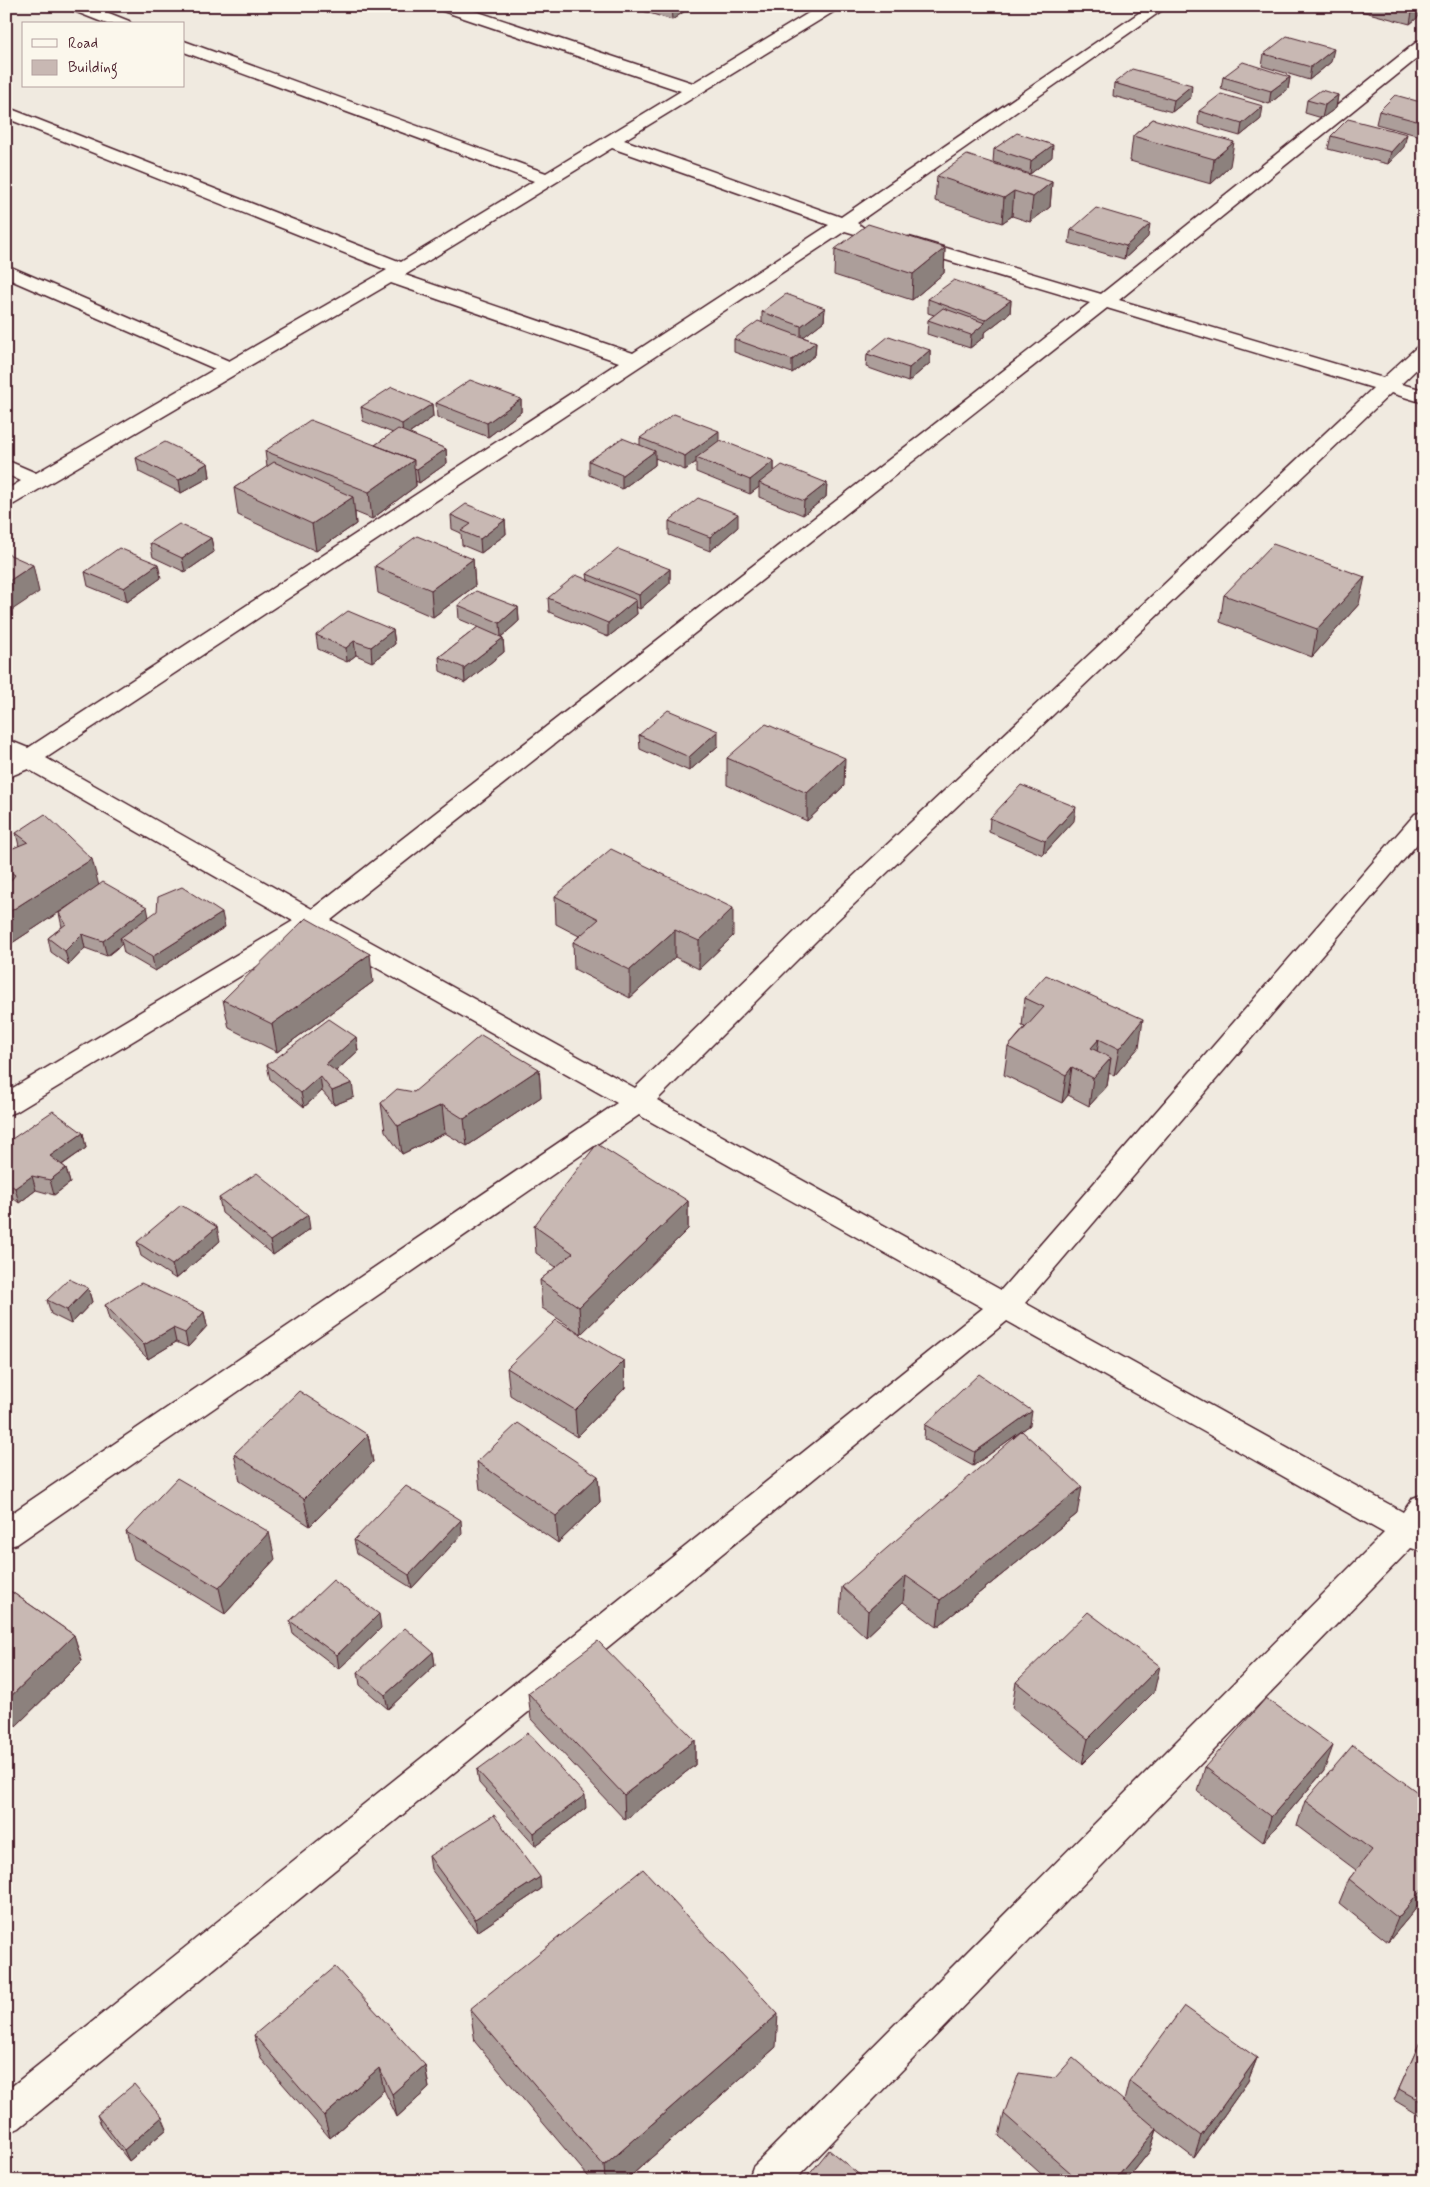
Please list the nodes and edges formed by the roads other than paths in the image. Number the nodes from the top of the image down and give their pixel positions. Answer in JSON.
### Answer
{"nodes":[{"id":1,"x":75,"y":6,"type":"edge"},
{"id":2,"x":443,"y":6,"type":"edge"},
{"id":3,"x":803,"y":6,"type":"edge"},
{"id":4,"x":1160,"y":6,"type":"edge"},
{"id":5,"x":827,"y":9,"type":"edge"},
{"id":6,"x":117,"y":22,"type":"edge"},
{"id":7,"x":1424,"y":45,"type":"edge"},
{"id":8,"x":185,"y":46,"type":"edge"},
{"id":9,"x":696,"y":90,"type":"junction"},
{"id":10,"x":6,"y":112,"type":"edge"},
{"id":11,"x":609,"y":141,"type":"junction"},
{"id":12,"x":546,"y":179,"type":"junction"},
{"id":13,"x":843,"y":224,"type":"junction"},
{"id":14,"x":871,"y":232,"type":"edge"},
{"id":15,"x":890,"y":238,"type":"edge"},
{"id":16,"x":6,"y":271,"type":"edge"},
{"id":17,"x":395,"y":273,"type":"junction"},
{"id":18,"x":1106,"y":301,"type":"junction"},
{"id":19,"x":1424,"y":351,"type":"edge"},
{"id":20,"x":633,"y":360,"type":"junction"},
{"id":21,"x":232,"y":369,"type":"junction"},
{"id":22,"x":1386,"y":386,"type":"junction"},
{"id":23,"x":1424,"y":397,"type":"edge"},
{"id":24,"x":6,"y":466,"type":"edge"},
{"id":25,"x":37,"y":481,"type":"junction"},
{"id":26,"x":6,"y":499,"type":"edge"},
{"id":27,"x":13,"y":758,"type":"edge"},
{"id":28,"x":1424,"y":820,"type":"edge"},
{"id":29,"x":313,"y":921,"type":"junction"},
{"id":30,"x":638,"y":1102,"type":"junction"},
{"id":31,"x":6,"y":1105,"type":"edge"},
{"id":32,"x":1004,"y":1307,"type":"junction"},
{"id":33,"x":1418,"y":1526,"type":"edge"},
{"id":34,"x":6,"y":1534,"type":"edge"},
{"id":35,"x":6,"y":2115,"type":"edge"},
{"id":36,"x":767,"y":2181,"type":"edge"}],
"edges":[{"from":1,"to":6,"type":"street"},
{"from":2,"to":9,"type":"street"},
{"from":3,"to":5,"type":"street"},
{"from":4,"to":13,"type":"street"},
{"from":5,"to":9,"type":"street"},
{"from":7,"to":18,"type":"street"},
{"from":8,"to":12,"type":"street"},
{"from":9,"to":11,"type":"street"},
{"from":10,"to":17,"type":"street"},
{"from":11,"to":12,"type":"street"},
{"from":11,"to":13,"type":"street"},
{"from":12,"to":17,"type":"street"},
{"from":13,"to":14,"type":"street"},
{"from":13,"to":20,"type":"street"},
{"from":15,"to":18,"type":"street"},
{"from":16,"to":21,"type":"street"},
{"from":17,"to":20,"type":"street"},
{"from":17,"to":21,"type":"street"},
{"from":18,"to":22,"type":"street"},
{"from":18,"to":29,"type":"street"},
{"from":19,"to":22,"type":"street"},
{"from":20,"to":27,"type":"street"},
{"from":21,"to":25,"type":"street"},
{"from":22,"to":23,"type":"street"},
{"from":22,"to":30,"type":"street"},
{"from":24,"to":25,"type":"street"},
{"from":25,"to":26,"type":"street"},
{"from":27,"to":29,"type":"street"},
{"from":28,"to":32,"type":"street"},
{"from":29,"to":30,"type":"street"},
{"from":29,"to":31,"type":"street"},
{"from":30,"to":32,"type":"street"},
{"from":30,"to":34,"type":"street"},
{"from":32,"to":33,"type":"street"},
{"from":32,"to":35,"type":"street"},
{"from":33,"to":36,"type":"street"}]}
